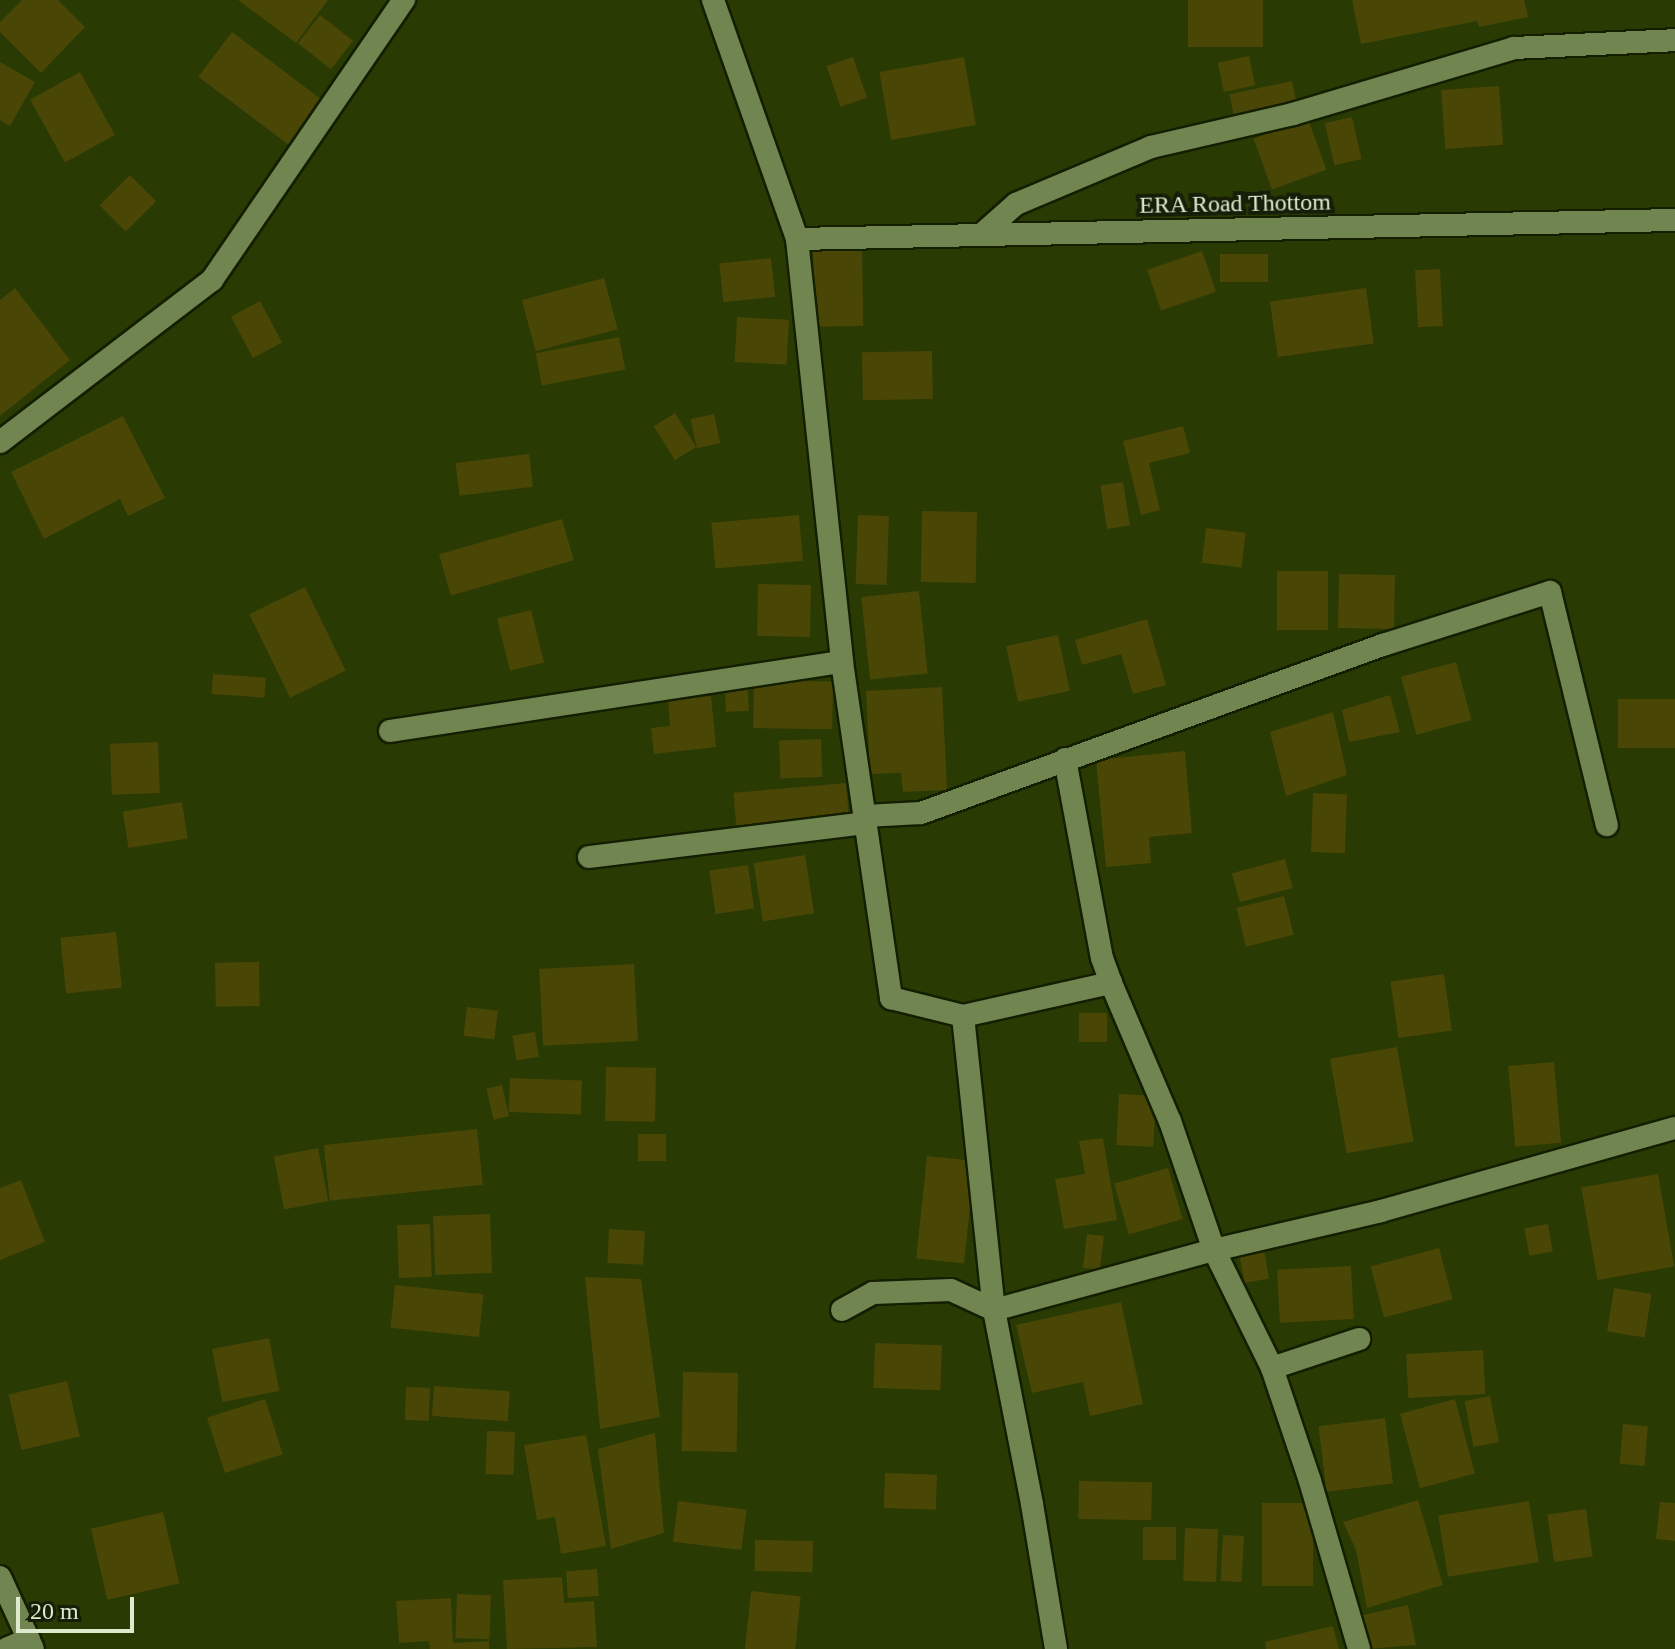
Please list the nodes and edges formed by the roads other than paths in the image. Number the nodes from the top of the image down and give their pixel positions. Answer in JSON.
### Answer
{"nodes":[{"id":1,"x":404,"y":0,"type":"edge"},
{"id":2,"x":713,"y":0,"type":"edge"},
{"id":3,"x":1675,"y":40,"type":"edge"},
{"id":4,"x":1675,"y":220,"type":"edge"},
{"id":5,"x":981,"y":235,"type":"junction"},
{"id":6,"x":797,"y":239,"type":"junction"},
{"id":7,"x":0,"y":442,"type":"edge"},
{"id":8,"x":842,"y":662,"type":"junction"},
{"id":9,"x":390,"y":731,"type":"dead end"},
{"id":10,"x":1065,"y":759,"type":"junction"},
{"id":11,"x":866,"y":819,"type":"junction"},
{"id":12,"x":1607,"y":825,"type":"dead end"},
{"id":13,"x":589,"y":857,"type":"dead end"},
{"id":14,"x":1111,"y":983,"type":"junction"},
{"id":15,"x":963,"y":1016,"type":"junction"},
{"id":16,"x":1675,"y":1128,"type":"edge"},
{"id":17,"x":1214,"y":1250,"type":"junction"},
{"id":18,"x":842,"y":1310,"type":"dead end"},
{"id":19,"x":994,"y":1310,"type":"junction"},
{"id":20,"x":1359,"y":1339,"type":"dead end"},
{"id":21,"x":1272,"y":1368,"type":"junction"},
{"id":22,"x":0,"y":1577,"type":"edge"},
{"id":23,"x":31,"y":1644,"type":"edge"},
{"id":24,"x":6,"y":1649,"type":"edge"},
{"id":25,"x":1056,"y":1649,"type":"edge"},
{"id":26,"x":1359,"y":1649,"type":"edge"}],
"edges":[{"from":1,"to":7,"type":"street"},
{"from":2,"to":6,"type":"street"},
{"from":3,"to":5,"type":"street"},
{"from":4,"to":5,"type":"street","name":"ERA Road Thottom"},
{"from":5,"to":6,"type":"street","name":"ERA Road Thottom"},
{"from":6,"to":8,"type":"street"},
{"from":8,"to":9,"type":"street"},
{"from":8,"to":11,"type":"street"},
{"from":10,"to":11,"type":"street"},
{"from":10,"to":12,"type":"street"},
{"from":10,"to":14,"type":"street"},
{"from":11,"to":13,"type":"street"},
{"from":11,"to":15,"type":"street"},
{"from":14,"to":15,"type":"street"},
{"from":14,"to":17,"type":"street"},
{"from":15,"to":19,"type":"street"},
{"from":16,"to":17,"type":"street"},
{"from":17,"to":19,"type":"street"},
{"from":17,"to":21,"type":"street"},
{"from":18,"to":19,"type":"street"},
{"from":19,"to":25,"type":"street"},
{"from":20,"to":21,"type":"street"},
{"from":21,"to":26,"type":"street"},
{"from":22,"to":23,"type":"street"},
{"from":23,"to":24,"type":"street"}]}
